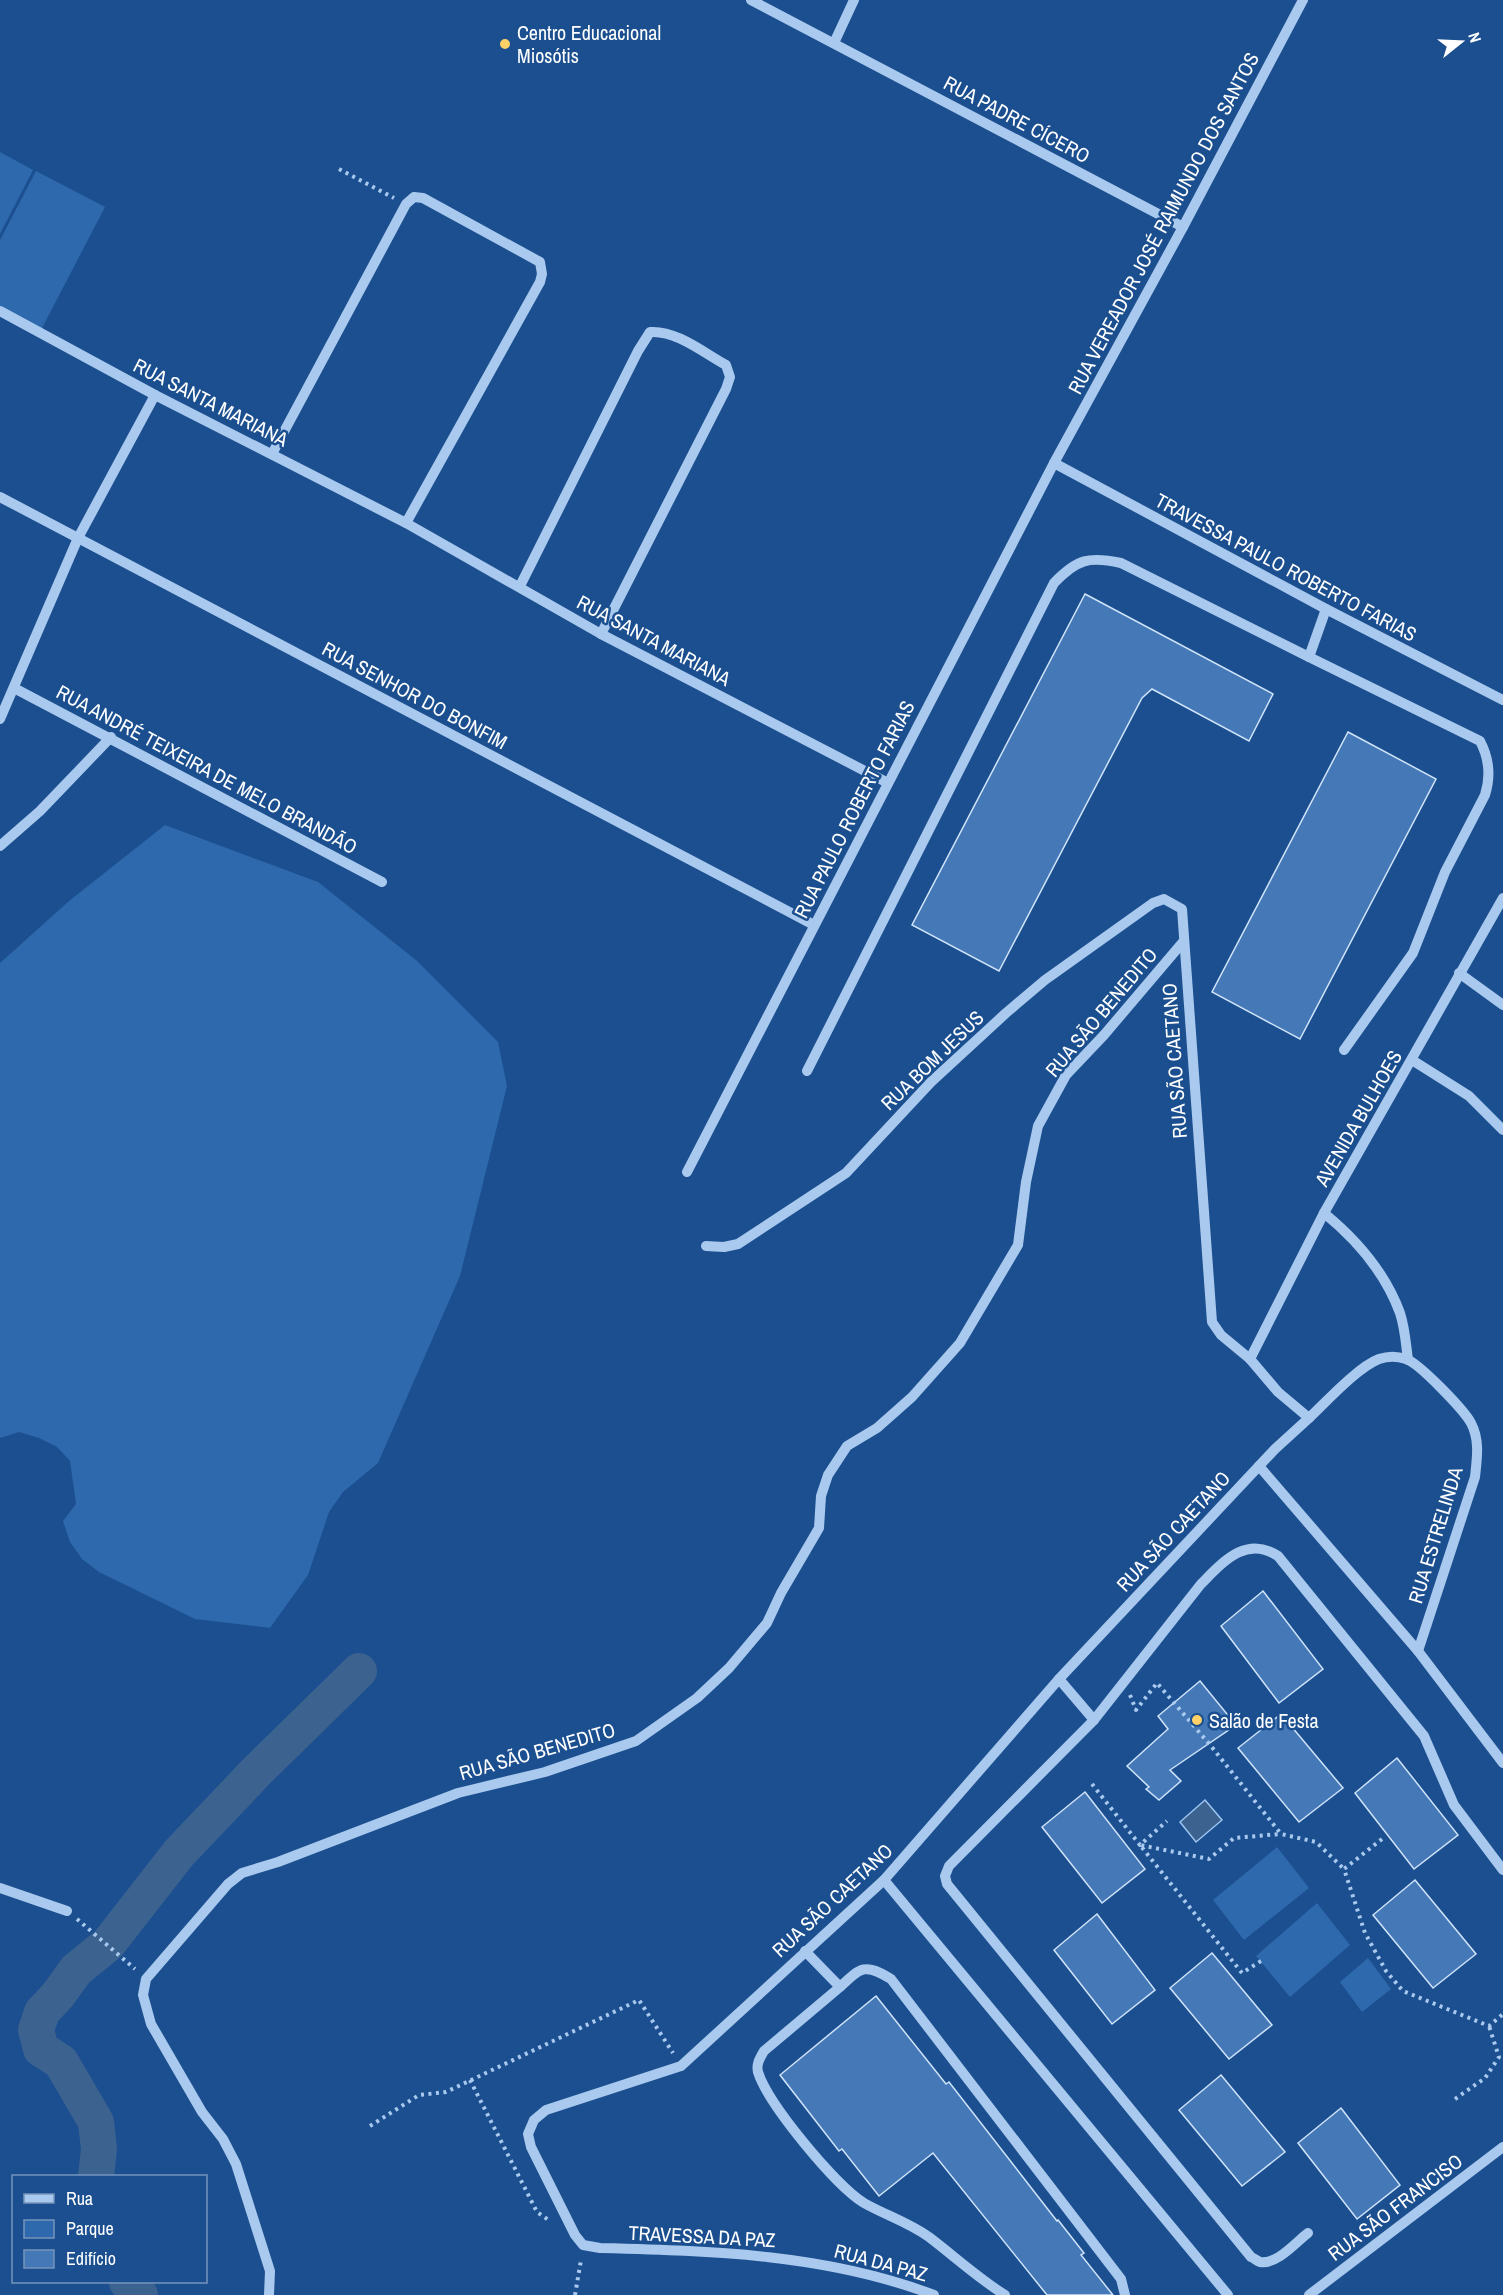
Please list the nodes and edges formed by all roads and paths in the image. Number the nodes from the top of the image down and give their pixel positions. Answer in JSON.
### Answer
{"nodes":[{"id":1,"x":751,"y":0,"type":"edge"},
{"id":2,"x":854,"y":0,"type":"edge"},
{"id":3,"x":1303,"y":0,"type":"edge"},
{"id":4,"x":834,"y":42,"type":"junction"},
{"id":5,"x":339,"y":169,"type":"dead end"},
{"id":6,"x":406,"y":204,"type":"junction"},
{"id":7,"x":1184,"y":226,"type":"junction"},
{"id":8,"x":0,"y":311,"type":"edge"},
{"id":9,"x":155,"y":394,"type":"junction"},
{"id":10,"x":272,"y":454,"type":"junction"},
{"id":11,"x":1054,"y":464,"type":"junction"},
{"id":12,"x":0,"y":496,"type":"edge"},
{"id":13,"x":406,"y":523,"type":"junction"},
{"id":14,"x":78,"y":538,"type":"junction"},
{"id":15,"x":520,"y":586,"type":"junction"},
{"id":16,"x":1326,"y":609,"type":"junction"},
{"id":17,"x":601,"y":633,"type":"junction"},
{"id":18,"x":1309,"y":657,"type":"junction"},
{"id":19,"x":14,"y":688,"type":"junction"},
{"id":20,"x":1503,"y":700,"type":"edge"},
{"id":21,"x":0,"y":719,"type":"edge"},
{"id":22,"x":111,"y":737,"type":"junction"},
{"id":23,"x":888,"y":783,"type":"junction"},
{"id":24,"x":0,"y":846,"type":"edge"},
{"id":25,"x":382,"y":882,"type":"dead end"},
{"id":26,"x":1503,"y":898,"type":"edge"},
{"id":27,"x":1182,"y":909,"type":"joint"},
{"id":28,"x":814,"y":925,"type":"junction"},
{"id":29,"x":1183,"y":942,"type":"junction"},
{"id":30,"x":1459,"y":973,"type":"junction"},
{"id":31,"x":1503,"y":1005,"type":"edge"},
{"id":32,"x":1344,"y":1050,"type":"dead end"},
{"id":33,"x":1412,"y":1060,"type":"junction"},
{"id":34,"x":807,"y":1071,"type":"dead end"},
{"id":35,"x":1503,"y":1130,"type":"edge"},
{"id":36,"x":687,"y":1172,"type":"dead end"},
{"id":37,"x":1324,"y":1213,"type":"junction"},
{"id":38,"x":706,"y":1246,"type":"dead end"},
{"id":39,"x":1250,"y":1359,"type":"junction"},
{"id":40,"x":1408,"y":1360,"type":"junction"},
{"id":41,"x":1309,"y":1418,"type":"junction"},
{"id":42,"x":1259,"y":1466,"type":"junction"},
{"id":43,"x":1418,"y":1651,"type":"junction"},
{"id":44,"x":1059,"y":1679,"type":"junction"},
{"id":45,"x":1125,"y":1681,"type":"junction"},
{"id":46,"x":1094,"y":1720,"type":"junction"},
{"id":47,"x":1503,"y":1763,"type":"edge"},
{"id":48,"x":1092,"y":1784,"type":"dead end"},
{"id":49,"x":1167,"y":1821,"type":"dead end"},
{"id":50,"x":1281,"y":1834,"type":"junction"},
{"id":51,"x":1382,"y":1839,"type":"dead end"},
{"id":52,"x":1140,"y":1845,"type":"junction"},
{"id":53,"x":1344,"y":1869,"type":"junction"},
{"id":54,"x":1503,"y":1870,"type":"edge"},
{"id":55,"x":885,"y":1880,"type":"junction"},
{"id":56,"x":0,"y":1888,"type":"edge"},
{"id":57,"x":67,"y":1911,"type":"joint"},
{"id":58,"x":805,"y":1951,"type":"junction"},
{"id":59,"x":1261,"y":1961,"type":"dead end"},
{"id":60,"x":146,"y":1978,"type":"junction"},
{"id":61,"x":840,"y":1987,"type":"junction"},
{"id":62,"x":1503,"y":2014,"type":"edge"},
{"id":63,"x":1489,"y":2026,"type":"junction"},
{"id":64,"x":681,"y":2066,"type":"junction"},
{"id":65,"x":470,"y":2080,"type":"junction"},
{"id":66,"x":1455,"y":2099,"type":"dead end"},
{"id":67,"x":370,"y":2126,"type":"dead end"},
{"id":68,"x":1503,"y":2147,"type":"edge"},
{"id":69,"x":555,"y":2225,"type":"dead end"},
{"id":70,"x":1308,"y":2233,"type":"dead end"},
{"id":71,"x":583,"y":2246,"type":"junction"},
{"id":72,"x":818,"y":2263,"type":"joint"},
{"id":73,"x":269,"y":2295,"type":"edge"},
{"id":74,"x":576,"y":2295,"type":"edge"},
{"id":75,"x":934,"y":2295,"type":"edge"},
{"id":76,"x":1005,"y":2295,"type":"edge"},
{"id":77,"x":1125,"y":2295,"type":"edge"},
{"id":78,"x":1228,"y":2295,"type":"edge"},
{"id":79,"x":1309,"y":2295,"type":"edge"}],
"edges":[{"from":1,"to":4,"type":"street","name":"RUA PADRE CÍCERO"},
{"from":2,"to":4,"type":"street"},
{"from":3,"to":7,"type":"street","name":"RUA VEREADOR JOSÉ RAIMUNDO DOS SANTOS"},
{"from":4,"to":7,"type":"street","name":"RUA PADRE CÍCERO"},
{"from":5,"to":6,"type":"path"},
{"from":6,"to":10,"type":"street"},
{"from":6,"to":13,"type":"street"},
{"from":7,"to":11,"type":"street","name":"RUA VEREADOR JOSÉ RAIMUNDO DOS SANTOS"},
{"from":8,"to":9,"type":"street","name":"RUA SANTA MARIANA"},
{"from":9,"to":10,"type":"street","name":"RUA SANTA MARIANA"},
{"from":9,"to":14,"type":"street"},
{"from":10,"to":13,"type":"street","name":"RUA SANTA MARIANA"},
{"from":11,"to":16,"type":"street","name":"TRAVESSA PAULO ROBERTO FARIAS"},
{"from":11,"to":23,"type":"street","name":"RUA PAULO ROBERTO FARIAS"},
{"from":12,"to":14,"type":"street","name":"RUA SENHOR DO BONFIM"},
{"from":13,"to":15,"type":"street","name":"RUA SANTA MARIANA"},
{"from":14,"to":19,"type":"street"},
{"from":14,"to":28,"type":"street","name":"RUA SENHOR DO BONFIM"},
{"from":15,"to":17,"type":"street","name":"RUA SANTA MARIANA"},
{"from":15,"to":17,"type":"street"},
{"from":16,"to":18,"type":"street"},
{"from":16,"to":20,"type":"street","name":"TRAVESSA PAULO ROBERTO FARIAS"},
{"from":17,"to":23,"type":"street","name":"RUA SANTA MARIANA"},
{"from":18,"to":32,"type":"street"},
{"from":18,"to":34,"type":"street"},
{"from":19,"to":21,"type":"street"},
{"from":19,"to":22,"type":"street","name":"RUA ANDRÉ TEIXEIRA DE MELO BRANDÃO"},
{"from":22,"to":24,"type":"street"},
{"from":22,"to":25,"type":"street","name":"RUA ANDRÉ TEIXEIRA DE MELO BRANDÃO"},
{"from":23,"to":28,"type":"street","name":"RUA PAULO ROBERTO FARIAS"},
{"from":26,"to":30,"type":"street","name":"AVENIDA BULHOES"},
{"from":27,"to":29,"type":"street","name":"RUA SÃO CAETANO"},
{"from":27,"to":38,"type":"street","name":"RUA BOM JESUS"},
{"from":28,"to":36,"type":"street","name":"RUA PAULO ROBERTO FARIAS"},
{"from":29,"to":39,"type":"street","name":"RUA SÃO CAETANO"},
{"from":29,"to":60,"type":"street","name":"RUA SÃO BENEDITO"},
{"from":30,"to":31,"type":"street"},
{"from":30,"to":33,"type":"street","name":"AVENIDA BULHOES"},
{"from":33,"to":35,"type":"street"},
{"from":33,"to":37,"type":"street","name":"AVENIDA BULHOES"},
{"from":37,"to":39,"type":"street","name":"AVENIDA BULHOES"},
{"from":37,"to":40,"type":"street"},
{"from":39,"to":41,"type":"street","name":"RUA SÃO CAETANO"},
{"from":40,"to":41,"type":"street"},
{"from":40,"to":43,"type":"street","name":"RUA ESTRELINDA"},
{"from":41,"to":42,"type":"street","name":"RUA SÃO CAETANO"},
{"from":42,"to":43,"type":"street","name":"RUA ESTRELINDA"},
{"from":42,"to":44,"type":"street","name":"RUA SÃO CAETANO"},
{"from":43,"to":47,"type":"street","name":"RUA ESTRELINDA"},
{"from":44,"to":46,"type":"street"},
{"from":44,"to":55,"type":"street","name":"RUA SÃO CAETANO"},
{"from":45,"to":46,"type":"street"},
{"from":45,"to":50,"type":"path"},
{"from":45,"to":54,"type":"street"},
{"from":46,"to":70,"type":"street"},
{"from":48,"to":52,"type":"path"},
{"from":49,"to":52,"type":"path"},
{"from":50,"to":52,"type":"path"},
{"from":50,"to":53,"type":"path"},
{"from":51,"to":53,"type":"path"},
{"from":52,"to":59,"type":"path"},
{"from":53,"to":63,"type":"path"},
{"from":55,"to":58,"type":"street","name":"RUA SÃO CAETANO"},
{"from":55,"to":78,"type":"street"},
{"from":56,"to":57,"type":"street"},
{"from":57,"to":60,"type":"path"},
{"from":58,"to":61,"type":"street"},
{"from":58,"to":64,"type":"street","name":"RUA SÃO CAETANO"},
{"from":60,"to":73,"type":"street"},
{"from":61,"to":76,"type":"street"},
{"from":61,"to":77,"type":"street"},
{"from":62,"to":63,"type":"path"},
{"from":63,"to":66,"type":"path"},
{"from":64,"to":65,"type":"path"},
{"from":64,"to":71,"type":"street"},
{"from":65,"to":67,"type":"path"},
{"from":65,"to":69,"type":"path"},
{"from":68,"to":79,"type":"street","name":"RUA SÃO FRANCISO"},
{"from":71,"to":72,"type":"street","name":"TRAVESSA DA PAZ"},
{"from":71,"to":74,"type":"path"},
{"from":72,"to":75,"type":"street","name":"RUA DA PAZ"}]}
